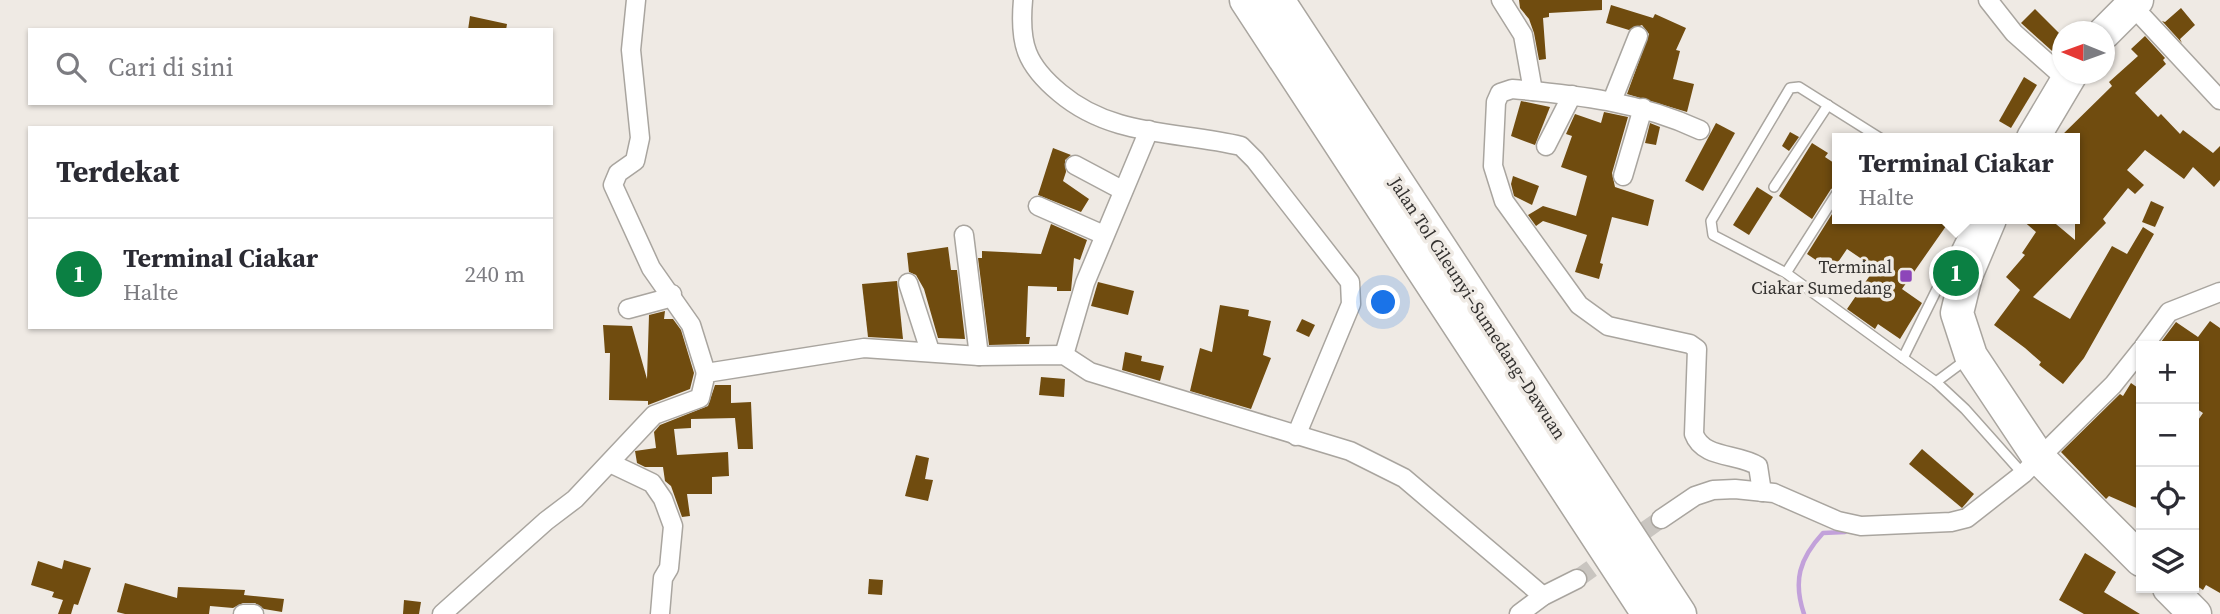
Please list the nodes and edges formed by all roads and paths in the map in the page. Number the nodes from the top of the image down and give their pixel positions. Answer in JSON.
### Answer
{"nodes":[{"id":1,"x":636,"y":0,"type":"edge"},
{"id":2,"x":1023,"y":0,"type":"edge"},
{"id":3,"x":1246,"y":0,"type":"edge"},
{"id":4,"x":1278,"y":0,"type":"edge"},
{"id":5,"x":1502,"y":0,"type":"edge"},
{"id":6,"x":1988,"y":0,"type":"edge"},
{"id":7,"x":2132,"y":2,"type":"edge"},
{"id":8,"x":2115,"y":22,"type":"edge"},
{"id":9,"x":1638,"y":36,"type":"dead end"},
{"id":10,"x":2052,"y":63,"type":"edge"},
{"id":11,"x":2065,"y":84,"type":"edge"},
{"id":12,"x":1533,"y":91,"type":"junction"},
{"id":13,"x":1572,"y":95,"type":"junction"},
{"id":14,"x":2220,"y":100,"type":"edge"},
{"id":15,"x":1612,"y":101,"type":"junction"},
{"id":16,"x":1828,"y":105,"type":"junction"},
{"id":17,"x":1643,"y":108,"type":"junction"},
{"id":18,"x":1149,"y":130,"type":"junction"},
{"id":19,"x":1700,"y":130,"type":"dead end"},
{"id":20,"x":1872,"y":133,"type":"edge"},
{"id":21,"x":2036,"y":133,"type":"edge"},
{"id":22,"x":1546,"y":146,"type":"dead end"},
{"id":23,"x":1075,"y":165,"type":"dead end"},
{"id":24,"x":1623,"y":176,"type":"dead end"},
{"id":25,"x":1774,"y":187,"type":"dead end"},
{"id":26,"x":1122,"y":190,"type":"junction"},
{"id":27,"x":1832,"y":201,"type":"edge"},
{"id":28,"x":1038,"y":206,"type":"dead end"},
{"id":29,"x":1976,"y":224,"type":"edge"},
{"id":30,"x":1977,"y":224,"type":"edge"},
{"id":31,"x":1104,"y":234,"type":"junction"},
{"id":32,"x":964,"y":235,"type":"dead end"},
{"id":33,"x":1786,"y":273,"type":"junction"},
{"id":34,"x":908,"y":283,"type":"dead end"},
{"id":35,"x":2220,"y":292,"type":"edge"},
{"id":36,"x":672,"y":294,"type":"junction"},
{"id":37,"x":628,"y":309,"type":"dead end"},
{"id":38,"x":2148,"y":341,"type":"edge"},
{"id":39,"x":929,"y":351,"type":"junction"},
{"id":40,"x":1064,"y":355,"type":"junction"},
{"id":41,"x":979,"y":356,"type":"junction"},
{"id":42,"x":1971,"y":356,"type":"junction"},
{"id":43,"x":2136,"y":357,"type":"edge"},
{"id":44,"x":1903,"y":358,"type":"junction"},
{"id":45,"x":706,"y":373,"type":"junction"},
{"id":46,"x":1936,"y":382,"type":"junction"},
{"id":47,"x":1296,"y":436,"type":"junction"},
{"id":48,"x":610,"y":463,"type":"junction"},
{"id":49,"x":2031,"y":466,"type":"junction"},
{"id":50,"x":1762,"y":492,"type":"junction"},
{"id":51,"x":1661,"y":519,"type":"tunnel mouth"},
{"id":52,"x":2136,"y":556,"type":"edge"},
{"id":53,"x":1577,"y":579,"type":"tunnel mouth"},
{"id":54,"x":2174,"y":593,"type":"edge"},
{"id":55,"x":1543,"y":596,"type":"junction"},
{"id":56,"x":243,"y":614,"type":"edge"},
{"id":57,"x":254,"y":614,"type":"edge"},
{"id":58,"x":442,"y":614,"type":"edge"},
{"id":59,"x":660,"y":614,"type":"edge"},
{"id":60,"x":1519,"y":614,"type":"edge"},
{"id":61,"x":1648,"y":614,"type":"edge"},
{"id":62,"x":1681,"y":614,"type":"edge"},
{"id":63,"x":2194,"y":614,"type":"edge"}],
"edges":[{"from":1,"to":36,"type":"street"},
{"from":2,"to":18,"type":"street"},
{"from":3,"to":61,"type":"highway","name":"Jalan Tol Cileunyi–Sumedang–Dawuan"},
{"from":4,"to":62,"type":"highway","name":"Jalan Tol Cileunyi–Sumedang–Dawuan"},
{"from":5,"to":12,"type":"street"},
{"from":6,"to":10,"type":"street"},
{"from":7,"to":8,"type":"highway"},
{"from":7,"to":14,"type":"street"},
{"from":9,"to":15,"type":"street"},
{"from":11,"to":21,"type":"highway"},
{"from":12,"to":13,"type":"street"},
{"from":12,"to":50,"type":"street"},
{"from":13,"to":15,"type":"street"},
{"from":13,"to":22,"type":"street"},
{"from":15,"to":17,"type":"street"},
{"from":16,"to":20,"type":"lane"},
{"from":16,"to":25,"type":"lane"},
{"from":16,"to":33,"type":"lane"},
{"from":17,"to":19,"type":"street"},
{"from":17,"to":24,"type":"street"},
{"from":18,"to":26,"type":"street"},
{"from":18,"to":47,"type":"street"},
{"from":23,"to":26,"type":"street"},
{"from":26,"to":31,"type":"street"},
{"from":27,"to":33,"type":"lane"},
{"from":28,"to":31,"type":"street"},
{"from":29,"to":44,"type":"lane"},
{"from":30,"to":42,"type":"highway"},
{"from":31,"to":40,"type":"street"},
{"from":32,"to":41,"type":"street"},
{"from":33,"to":44,"type":"lane"},
{"from":34,"to":39,"type":"street"},
{"from":35,"to":38,"type":"street"},
{"from":36,"to":37,"type":"street"},
{"from":36,"to":45,"type":"street"},
{"from":39,"to":41,"type":"street"},
{"from":39,"to":45,"type":"street"},
{"from":40,"to":41,"type":"street"},
{"from":40,"to":47,"type":"street"},
{"from":42,"to":46,"type":"lane"},
{"from":42,"to":49,"type":"highway"},
{"from":43,"to":49,"type":"street"},
{"from":44,"to":46,"type":"lane"},
{"from":45,"to":48,"type":"street"},
{"from":46,"to":49,"type":"lane"},
{"from":47,"to":55,"type":"street"},
{"from":48,"to":58,"type":"street"},
{"from":48,"to":59,"type":"street"},
{"from":49,"to":50,"type":"street"},
{"from":49,"to":52,"type":"highway"},
{"from":50,"to":51,"type":"street"},
{"from":53,"to":55,"type":"street"},
{"from":54,"to":63,"type":"highway"},
{"from":55,"to":60,"type":"street"},
{"from":56,"to":57,"type":"street"}]}
